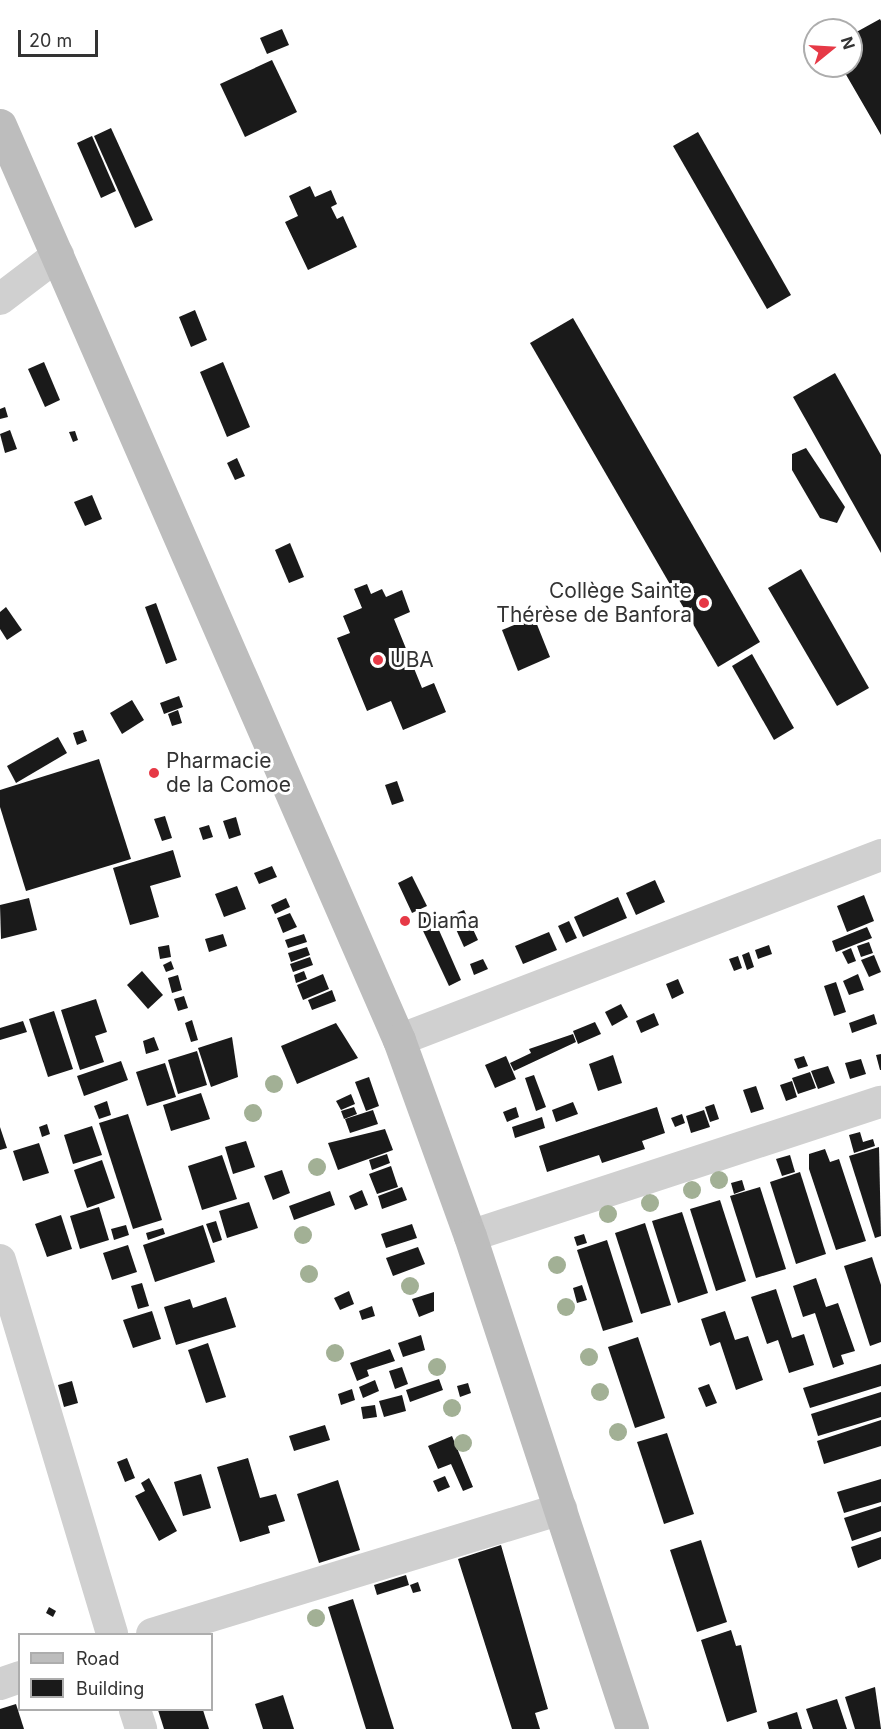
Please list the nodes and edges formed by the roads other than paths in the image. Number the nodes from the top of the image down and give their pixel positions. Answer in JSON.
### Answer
{"nodes":[{"id":1,"x":0,"y":125,"type":"edge"},
{"id":2,"x":58,"y":255,"type":"junction"},
{"id":3,"x":0,"y":299,"type":"edge"},
{"id":4,"x":881,"y":855,"type":"edge"},
{"id":5,"x":399,"y":1040,"type":"junction"},
{"id":6,"x":881,"y":1102,"type":"edge"},
{"id":7,"x":470,"y":1236,"type":"junction"},
{"id":8,"x":0,"y":1260,"type":"edge"},
{"id":9,"x":8,"y":1316,"type":"edge"},
{"id":10,"x":561,"y":1509,"type":"junction"},
{"id":11,"x":111,"y":1633,"type":"edge"},
{"id":12,"x":158,"y":1633,"type":"edge"},
{"id":13,"x":18,"y":1678,"type":"edge"},
{"id":14,"x":0,"y":1684,"type":"edge"},
{"id":15,"x":135,"y":1711,"type":"edge"},
{"id":16,"x":141,"y":1729,"type":"edge"},
{"id":17,"x":632,"y":1729,"type":"edge"}],
"edges":[{"from":1,"to":2,"type":"main road"},
{"from":2,"to":3,"type":"street"},
{"from":2,"to":5,"type":"main road"},
{"from":4,"to":5,"type":"street"},
{"from":5,"to":7,"type":"main road"},
{"from":6,"to":7,"type":"street"},
{"from":7,"to":10,"type":"main road"},
{"from":8,"to":9,"type":"street"},
{"from":9,"to":11,"type":"street"},
{"from":10,"to":12,"type":"street"},
{"from":10,"to":17,"type":"main road"},
{"from":13,"to":14,"type":"street"},
{"from":15,"to":16,"type":"street"}]}
